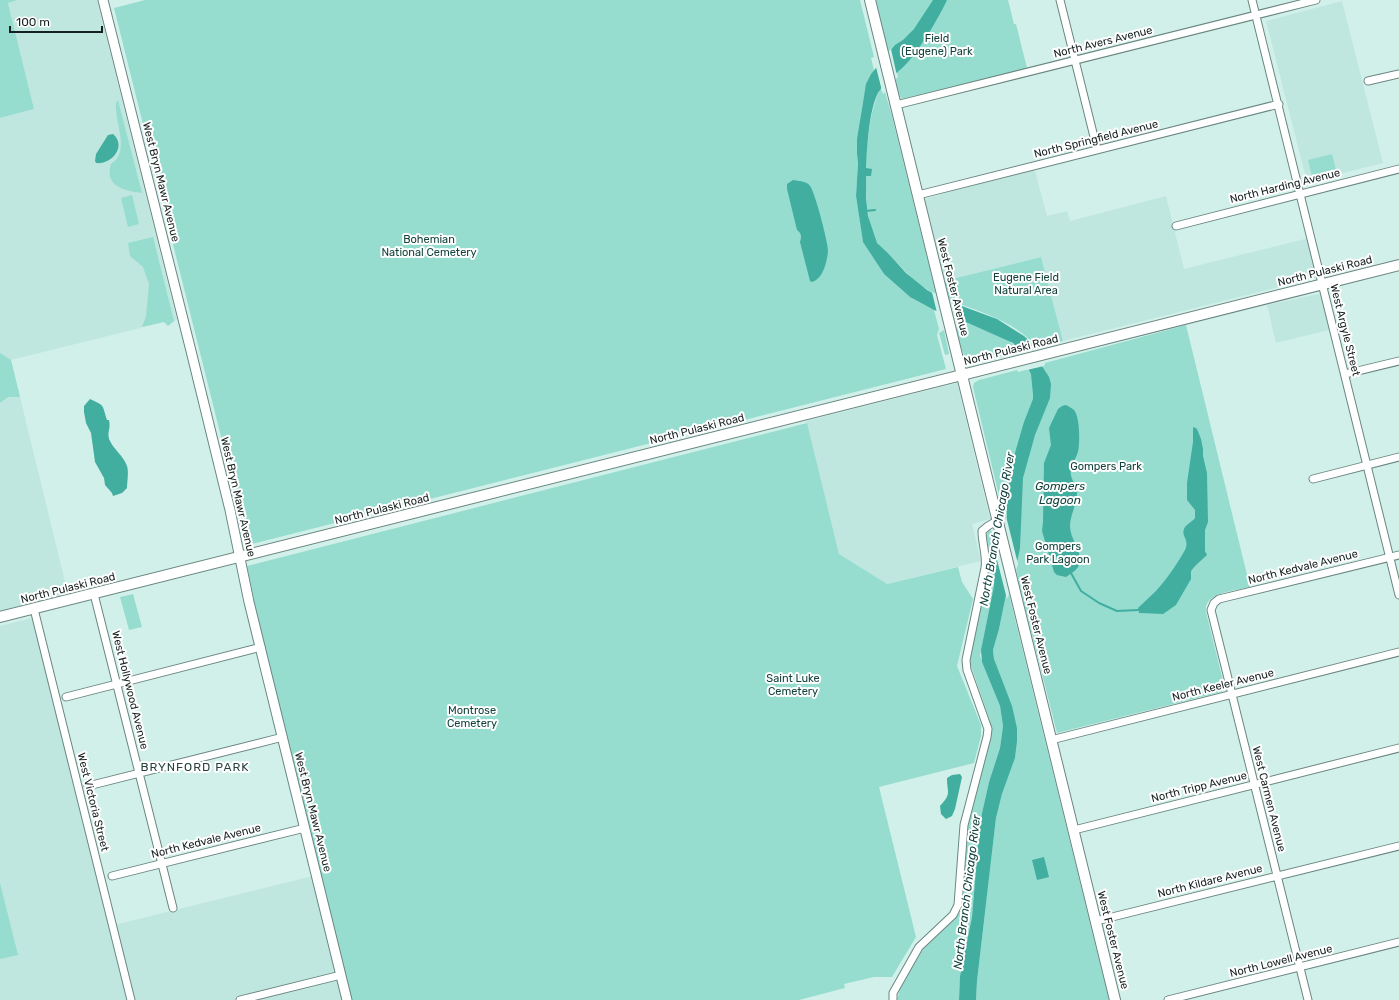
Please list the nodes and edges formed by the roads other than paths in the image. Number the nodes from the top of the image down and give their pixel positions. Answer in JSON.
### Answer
{"nodes":[{"id":1,"x":104,"y":0,"type":"edge"},
{"id":2,"x":870,"y":0,"type":"edge"},
{"id":3,"x":1060,"y":0,"type":"edge"},
{"id":4,"x":1252,"y":0,"type":"edge"},
{"id":5,"x":1316,"y":0,"type":"edge"},
{"id":6,"x":1256,"y":15,"type":"junction"},
{"id":7,"x":1075,"y":60,"type":"junction"},
{"id":8,"x":1399,"y":74,"type":"edge"},
{"id":9,"x":1368,"y":81,"type":"dead end"},
{"id":10,"x":1279,"y":104,"type":"junction"},
{"id":11,"x":896,"y":106,"type":"junction"},
{"id":12,"x":1098,"y":149,"type":"junction"},
{"id":13,"x":1399,"y":169,"type":"edge"},
{"id":14,"x":1300,"y":193,"type":"junction"},
{"id":15,"x":918,"y":195,"type":"junction"},
{"id":16,"x":1176,"y":226,"type":"dead end"},
{"id":17,"x":1399,"y":265,"type":"edge"},
{"id":18,"x":1323,"y":284,"type":"junction"},
{"id":19,"x":1399,"y":361,"type":"edge"},
{"id":20,"x":962,"y":374,"type":"junction"},
{"id":21,"x":1345,"y":374,"type":"junction"},
{"id":22,"x":1399,"y":457,"type":"edge"},
{"id":23,"x":1367,"y":466,"type":"junction"},
{"id":24,"x":1313,"y":479,"type":"dead end"},
{"id":25,"x":998,"y":520,"type":"junction"},
{"id":26,"x":1399,"y":554,"type":"edge"},
{"id":27,"x":240,"y":557,"type":"junction"},
{"id":28,"x":1390,"y":557,"type":"junction"},
{"id":29,"x":94,"y":594,"type":"junction"},
{"id":30,"x":1399,"y":595,"type":"edge"},
{"id":31,"x":1214,"y":603,"type":"joint"},
{"id":32,"x":34,"y":609,"type":"junction"},
{"id":33,"x":0,"y":617,"type":"edge"},
{"id":34,"x":260,"y":647,"type":"junction"},
{"id":35,"x":1399,"y":652,"type":"edge"},
{"id":36,"x":117,"y":684,"type":"junction"},
{"id":37,"x":1232,"y":694,"type":"junction"},
{"id":38,"x":66,"y":697,"type":"dead end"},
{"id":39,"x":283,"y":737,"type":"junction"},
{"id":40,"x":1051,"y":740,"type":"junction"},
{"id":41,"x":1399,"y":748,"type":"edge"},
{"id":42,"x":139,"y":774,"type":"junction"},
{"id":43,"x":1254,"y":784,"type":"junction"},
{"id":44,"x":88,"y":786,"type":"dead end"},
{"id":45,"x":305,"y":828,"type":"junction"},
{"id":46,"x":1074,"y":830,"type":"junction"},
{"id":47,"x":1399,"y":846,"type":"edge"},
{"id":48,"x":162,"y":864,"type":"junction"},
{"id":49,"x":112,"y":876,"type":"dead end"},
{"id":50,"x":1277,"y":876,"type":"junction"},
{"id":51,"x":173,"y":908,"type":"dead end"},
{"id":52,"x":1096,"y":921,"type":"junction"},
{"id":53,"x":1399,"y":942,"type":"edge"},
{"id":54,"x":1300,"y":967,"type":"junction"},
{"id":55,"x":341,"y":975,"type":"junction"},
{"id":56,"x":131,"y":1000,"type":"edge"},
{"id":57,"x":240,"y":1000,"type":"edge"},
{"id":58,"x":348,"y":1000,"type":"edge"},
{"id":59,"x":893,"y":1000,"type":"edge"},
{"id":60,"x":1115,"y":1000,"type":"edge"},
{"id":61,"x":1168,"y":1000,"type":"edge"},
{"id":62,"x":1308,"y":1000,"type":"edge"}],
"edges":[{"from":1,"to":27,"type":"street","name":"West Bryn Mawr Avenue"},
{"from":2,"to":11,"type":"main road","name":"West Foster Avenue"},
{"from":3,"to":7,"type":"street"},
{"from":4,"to":6,"type":"street","name":"West Argyle Street"},
{"from":5,"to":6,"type":"street","name":"North Avers Avenue"},
{"from":6,"to":7,"type":"street","name":"North Avers Avenue"},
{"from":6,"to":10,"type":"street","name":"West Argyle Street"},
{"from":7,"to":11,"type":"street","name":"North Avers Avenue"},
{"from":7,"to":12,"type":"street"},
{"from":8,"to":9,"type":"street"},
{"from":10,"to":12,"type":"street","name":"North Springfield Avenue"},
{"from":10,"to":14,"type":"street","name":"West Argyle Street"},
{"from":11,"to":15,"type":"main road","name":"West Foster Avenue"},
{"from":12,"to":15,"type":"street","name":"North Springfield Avenue"},
{"from":13,"to":14,"type":"street","name":"North Harding Avenue"},
{"from":14,"to":16,"type":"street","name":"North Harding Avenue"},
{"from":14,"to":18,"type":"street","name":"West Argyle Street"},
{"from":15,"to":20,"type":"main road","name":"West Foster Avenue"},
{"from":17,"to":18,"type":"main road","name":"North Pulaski Road"},
{"from":18,"to":20,"type":"main road","name":"North Pulaski Road"},
{"from":18,"to":21,"type":"street","name":"West Argyle Street"},
{"from":19,"to":21,"type":"street"},
{"from":20,"to":25,"type":"main road","name":"West Foster Avenue"},
{"from":20,"to":27,"type":"main road","name":"North Pulaski Road"},
{"from":21,"to":23,"type":"street","name":"West Argyle Street"},
{"from":22,"to":23,"type":"street"},
{"from":23,"to":24,"type":"street"},
{"from":23,"to":28,"type":"street","name":"West Argyle Street"},
{"from":25,"to":40,"type":"main road","name":"West Foster Avenue"},
{"from":25,"to":59,"type":"street"},
{"from":26,"to":28,"type":"street","name":"North Kedvale Avenue"},
{"from":27,"to":29,"type":"main road","name":"North Pulaski Road"},
{"from":27,"to":34,"type":"street","name":"West Bryn Mawr Avenue"},
{"from":28,"to":30,"type":"street","name":"West Argyle Street"},
{"from":28,"to":31,"type":"street","name":"North Kedvale Avenue"},
{"from":29,"to":32,"type":"main road","name":"North Pulaski Road"},
{"from":29,"to":36,"type":"street","name":"West Hollywood Avenue"},
{"from":31,"to":37,"type":"street","name":"West Carmen Avenue"},
{"from":32,"to":33,"type":"main road","name":"North Pulaski Road"},
{"from":32,"to":56,"type":"street","name":"West Victoria Street"},
{"from":34,"to":36,"type":"street"},
{"from":34,"to":39,"type":"street","name":"West Bryn Mawr Avenue"},
{"from":35,"to":37,"type":"street","name":"North Keeler Avenue"},
{"from":36,"to":38,"type":"street"},
{"from":36,"to":42,"type":"street","name":"West Hollywood Avenue"},
{"from":37,"to":40,"type":"street","name":"North Keeler Avenue"},
{"from":37,"to":43,"type":"street","name":"West Carmen Avenue"},
{"from":39,"to":42,"type":"street"},
{"from":39,"to":45,"type":"street","name":"West Bryn Mawr Avenue"},
{"from":40,"to":46,"type":"main road","name":"West Foster Avenue"},
{"from":41,"to":43,"type":"street","name":"North Tripp Avenue"},
{"from":42,"to":44,"type":"street"},
{"from":42,"to":48,"type":"street","name":"West Hollywood Avenue"},
{"from":43,"to":46,"type":"street","name":"North Tripp Avenue"},
{"from":43,"to":50,"type":"street","name":"West Carmen Avenue"},
{"from":45,"to":48,"type":"street","name":"North Kedvale Avenue"},
{"from":45,"to":55,"type":"street","name":"West Bryn Mawr Avenue"},
{"from":46,"to":52,"type":"main road","name":"West Foster Avenue"},
{"from":47,"to":50,"type":"street","name":"North Kildare Avenue"},
{"from":48,"to":49,"type":"street","name":"North Kedvale Avenue"},
{"from":48,"to":51,"type":"street","name":"West Hollywood Avenue"},
{"from":50,"to":52,"type":"street","name":"North Kildare Avenue"},
{"from":50,"to":54,"type":"street","name":"West Carmen Avenue"},
{"from":52,"to":60,"type":"main road","name":"West Foster Avenue"},
{"from":53,"to":54,"type":"street","name":"North Lowell Avenue"},
{"from":54,"to":61,"type":"street","name":"North Lowell Avenue"},
{"from":54,"to":62,"type":"street","name":"West Carmen Avenue"},
{"from":55,"to":57,"type":"street"},
{"from":55,"to":58,"type":"street","name":"West Bryn Mawr Avenue"}]}
